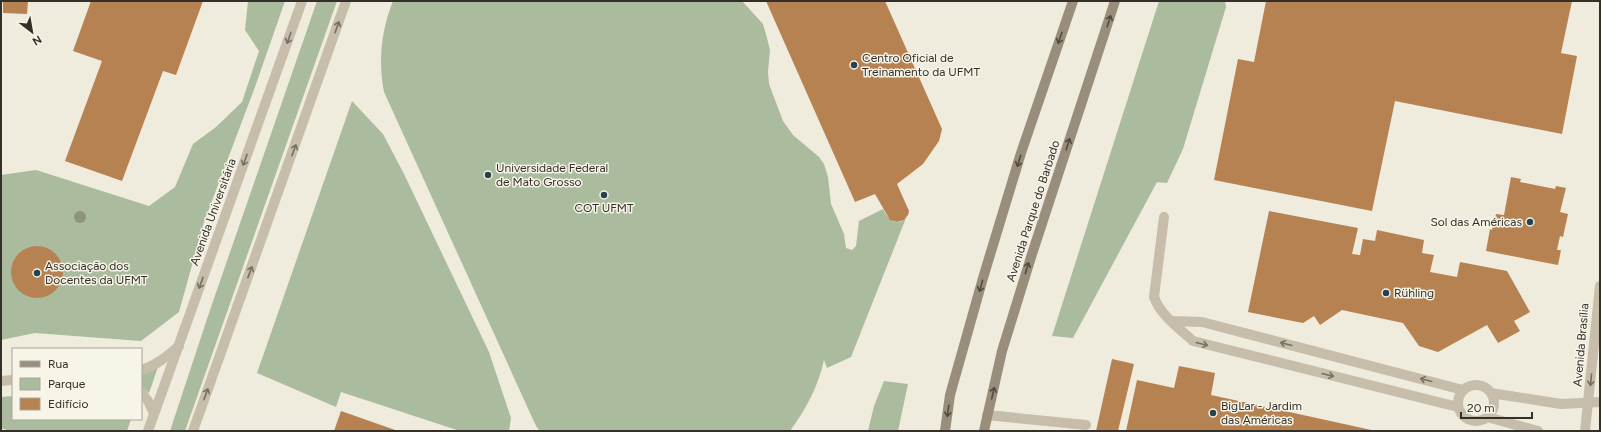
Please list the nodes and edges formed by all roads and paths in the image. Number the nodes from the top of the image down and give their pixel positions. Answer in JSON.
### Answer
{"nodes":[{"id":1,"x":302,"y":1,"type":"edge"},
{"id":2,"x":346,"y":1,"type":"edge"},
{"id":3,"x":1073,"y":1,"type":"edge"},
{"id":4,"x":1115,"y":1,"type":"edge"},
{"id":5,"x":1164,"y":217,"type":"dead end"},
{"id":6,"x":1600,"y":286,"type":"edge"},
{"id":7,"x":1171,"y":321,"type":"junction"},
{"id":8,"x":178,"y":346,"type":"junction"},
{"id":9,"x":142,"y":370,"type":"edge"},
{"id":10,"x":12,"y":380,"type":"edge"},
{"id":11,"x":1,"y":381,"type":"edge"},
{"id":12,"x":1464,"y":390,"type":"junction"},
{"id":13,"x":1491,"y":392,"type":"junction"},
{"id":14,"x":142,"y":393,"type":"edge"},
{"id":15,"x":1600,"y":402,"type":"edge"},
{"id":16,"x":1589,"y":403,"type":"junction"},
{"id":17,"x":1458,"y":407,"type":"junction"},
{"id":18,"x":154,"y":413,"type":"junction"},
{"id":19,"x":987,"y":415,"type":"junction"},
{"id":20,"x":1487,"y":417,"type":"junction"},
{"id":21,"x":1086,"y":425,"type":"dead end"},
{"id":22,"x":148,"y":431,"type":"edge"},
{"id":23,"x":193,"y":431,"type":"edge"},
{"id":24,"x":945,"y":431,"type":"edge"},
{"id":25,"x":984,"y":431,"type":"edge"},
{"id":26,"x":1538,"y":431,"type":"edge"},
{"id":27,"x":1585,"y":431,"type":"edge"}],
"edges":[{"from":1,"to":8,"type":"street","name":"Avenida Universitária","one_way":true},
{"from":23,"to":2,"type":"street","one_way":true},
{"from":3,"to":24,"type":"main road","one_way":true},
{"from":19,"to":4,"type":"main road","name":"Avenida Parque do Barbado","one_way":true},
{"from":5,"to":7,"type":"street"},
{"from":6,"to":16,"type":"street","name":"Avenida Brasília","one_way":true},
{"from":12,"to":7,"type":"street","one_way":true},
{"from":7,"to":17,"type":"street","one_way":true},
{"from":8,"to":9,"type":"street"},
{"from":8,"to":18,"type":"street","name":"Avenida Universitária"},
{"from":10,"to":11,"type":"street"},
{"from":12,"to":13,"type":"street"},
{"from":12,"to":17,"type":"street"},
{"from":13,"to":16,"type":"street"},
{"from":13,"to":20,"type":"street"},
{"from":14,"to":18,"type":"street"},
{"from":15,"to":16,"type":"street"},
{"from":16,"to":27,"type":"street","name":"Avenida Brasília"},
{"from":17,"to":20,"type":"street"},
{"from":18,"to":22,"type":"street","name":"Avenida Universitária"},
{"from":19,"to":21,"type":"street"},
{"from":19,"to":25,"type":"main road","name":"Avenida Parque do Barbado"},
{"from":20,"to":26,"type":"street"}]}
